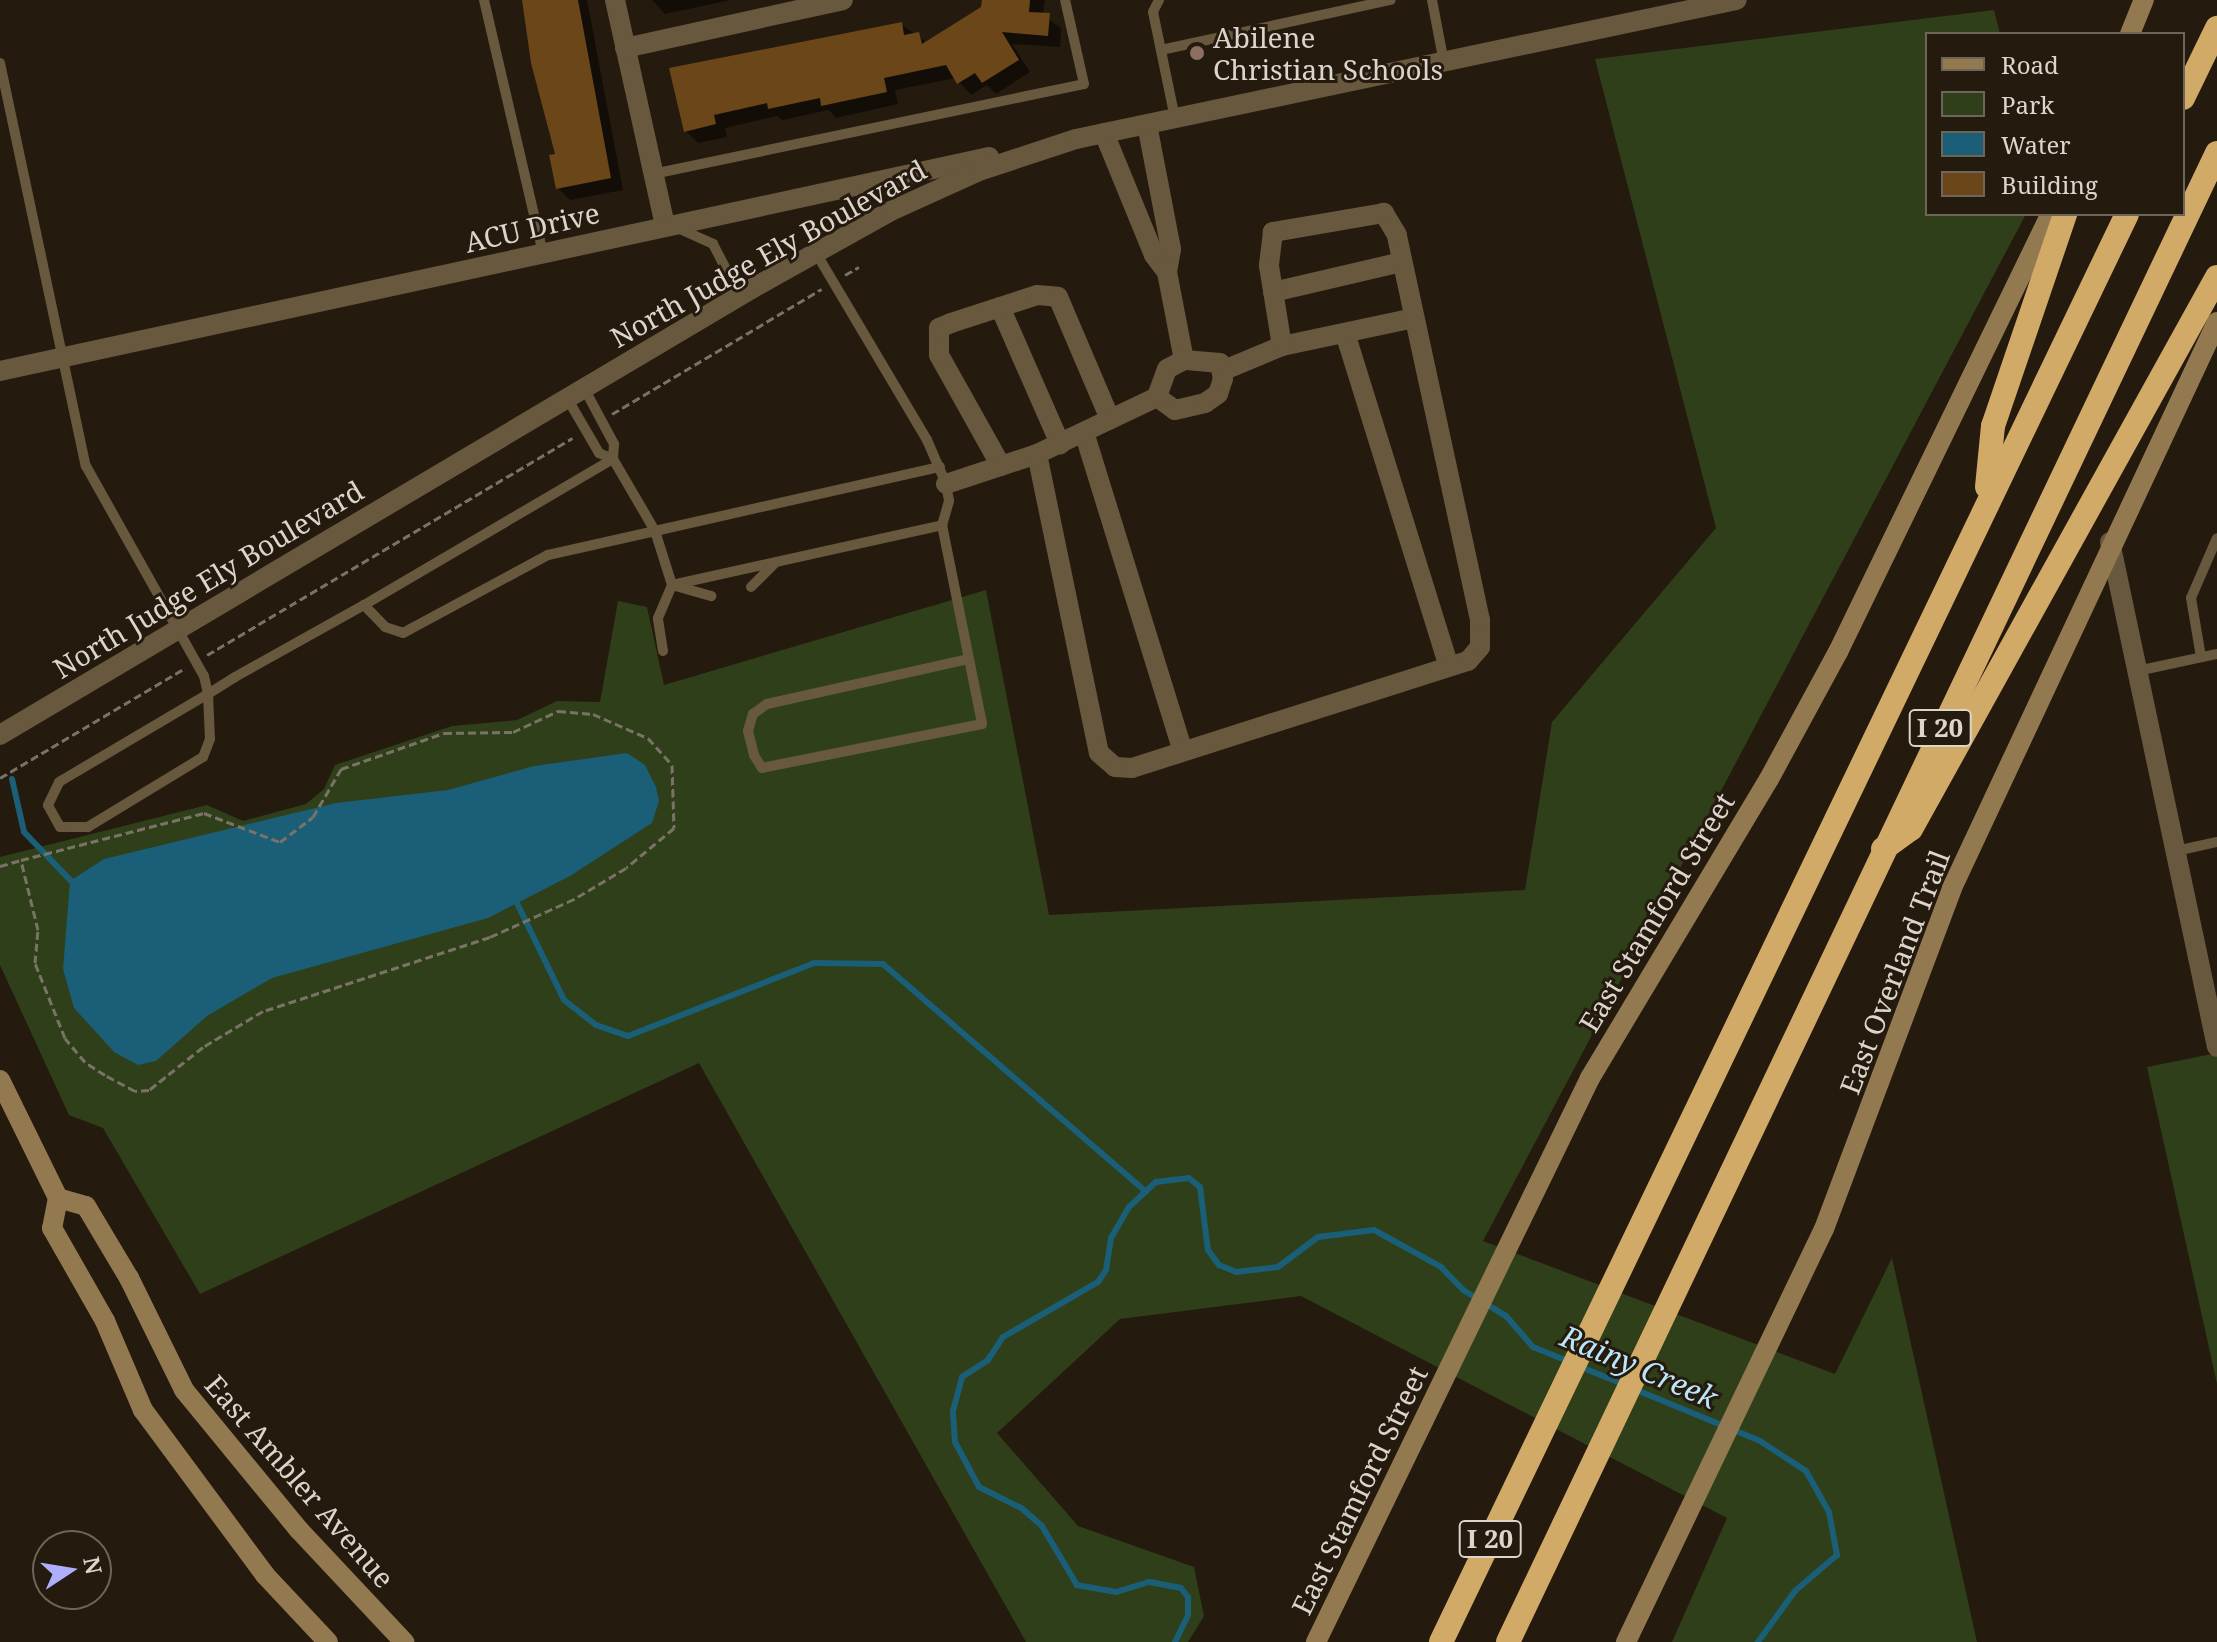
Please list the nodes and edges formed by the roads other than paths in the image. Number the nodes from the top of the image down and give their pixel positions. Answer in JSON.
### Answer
{"nodes":[{"id":1,"x":484,"y":0,"type":"edge"},
{"id":2,"x":615,"y":0,"type":"edge"},
{"id":3,"x":843,"y":0,"type":"edge"},
{"id":4,"x":1065,"y":0,"type":"edge"},
{"id":5,"x":1159,"y":0,"type":"edge"},
{"id":6,"x":1391,"y":0,"type":"edge"},
{"id":7,"x":1432,"y":0,"type":"edge"},
{"id":8,"x":1737,"y":0,"type":"edge"},
{"id":9,"x":2144,"y":0,"type":"edge"},
{"id":10,"x":2217,"y":28,"type":"edge"},
{"id":11,"x":2131,"y":32,"type":"edge"},
{"id":12,"x":625,"y":48,"type":"junction"},
{"id":13,"x":1161,"y":50,"type":"junction"},
{"id":14,"x":1444,"y":63,"type":"junction"},
{"id":15,"x":1,"y":70,"type":"edge"},
{"id":16,"x":2185,"y":94,"type":"edge"},
{"id":17,"x":1175,"y":118,"type":"junction"},
{"id":18,"x":1147,"y":124,"type":"junction"},
{"id":19,"x":1104,"y":133,"type":"junction"},
{"id":20,"x":1076,"y":139,"type":"junction"},
{"id":21,"x":2217,"y":153,"type":"edge"},
{"id":22,"x":653,"y":174,"type":"junction"},
{"id":23,"x":2050,"y":216,"type":"edge"},
{"id":24,"x":2064,"y":216,"type":"edge"},
{"id":25,"x":2126,"y":216,"type":"edge"},
{"id":26,"x":665,"y":226,"type":"junction"},
{"id":27,"x":543,"y":253,"type":"junction"},
{"id":28,"x":816,"y":253,"type":"junction"},
{"id":29,"x":1402,"y":262,"type":"junction"},
{"id":30,"x":1167,"y":272,"type":"junction"},
{"id":31,"x":2217,"y":277,"type":"edge"},
{"id":32,"x":1273,"y":292,"type":"junction"},
{"id":33,"x":740,"y":296,"type":"junction"},
{"id":34,"x":1000,"y":307,"type":"junction"},
{"id":35,"x":1414,"y":318,"type":"junction"},
{"id":36,"x":2217,"y":322,"type":"edge"},
{"id":37,"x":1345,"y":333,"type":"junction"},
{"id":38,"x":1282,"y":346,"type":"junction"},
{"id":39,"x":62,"y":358,"type":"junction"},
{"id":40,"x":1184,"y":360,"type":"junction"},
{"id":41,"x":0,"y":371,"type":"edge"},
{"id":42,"x":1222,"y":371,"type":"junction"},
{"id":43,"x":576,"y":393,"type":"junction"},
{"id":44,"x":1157,"y":397,"type":"junction"},
{"id":45,"x":1110,"y":419,"type":"junction"},
{"id":46,"x":1084,"y":432,"type":"junction"},
{"id":47,"x":1060,"y":444,"type":"junction"},
{"id":48,"x":1037,"y":454,"type":"junction"},
{"id":49,"x":613,"y":459,"type":"junction"},
{"id":50,"x":1001,"y":466,"type":"junction"},
{"id":51,"x":943,"y":476,"type":"junction"},
{"id":52,"x":1985,"y":505,"type":"junction"},
{"id":53,"x":942,"y":525,"type":"junction"},
{"id":54,"x":655,"y":531,"type":"junction"},
{"id":55,"x":2217,"y":538,"type":"edge"},
{"id":56,"x":2110,"y":542,"type":"junction"},
{"id":57,"x":776,"y":562,"type":"junction"},
{"id":58,"x":672,"y":585,"type":"junction"},
{"id":59,"x":751,"y":587,"type":"dead end"},
{"id":60,"x":711,"y":596,"type":"dead end"},
{"id":61,"x":364,"y":605,"type":"junction"},
{"id":62,"x":177,"y":630,"type":"junction"},
{"id":63,"x":663,"y":651,"type":"dead end"},
{"id":64,"x":2217,"y":654,"type":"edge"},
{"id":65,"x":2201,"y":657,"type":"junction"},
{"id":66,"x":968,"y":659,"type":"junction"},
{"id":67,"x":1449,"y":666,"type":"junction"},
{"id":68,"x":2137,"y":671,"type":"junction"},
{"id":69,"x":208,"y":694,"type":"junction"},
{"id":70,"x":2,"y":734,"type":"edge"},
{"id":71,"x":1183,"y":751,"type":"junction"},
{"id":72,"x":2217,"y":842,"type":"edge"},
{"id":73,"x":1882,"y":851,"type":"junction"},
{"id":74,"x":2176,"y":851,"type":"junction"},
{"id":75,"x":2214,"y":1014,"type":"edge"},
{"id":76,"x":2217,"y":1047,"type":"edge"},
{"id":77,"x":0,"y":1080,"type":"edge"},
{"id":78,"x":58,"y":1198,"type":"junction"},
{"id":79,"x":328,"y":1642,"type":"edge"},
{"id":80,"x":404,"y":1642,"type":"edge"},
{"id":81,"x":1316,"y":1642,"type":"edge"},
{"id":82,"x":1441,"y":1642,"type":"edge"},
{"id":83,"x":1508,"y":1642,"type":"edge"},
{"id":84,"x":1626,"y":1642,"type":"edge"}],
"edges":[{"from":1,"to":27,"type":"lane"},
{"from":2,"to":12,"type":"street"},
{"from":3,"to":12,"type":"street"},
{"from":4,"to":22,"type":"lane"},
{"from":5,"to":13,"type":"lane"},
{"from":6,"to":13,"type":"lane"},
{"from":7,"to":14,"type":"lane"},
{"from":8,"to":14,"type":"street","name":"North Judge Ely Boulevard"},
{"from":9,"to":11,"type":"main road"},
{"from":10,"to":16,"type":"highway"},
{"from":12,"to":22,"type":"street"},
{"from":13,"to":17,"type":"lane"},
{"from":14,"to":17,"type":"street","name":"North Judge Ely Boulevard"},
{"from":15,"to":39,"type":"lane"},
{"from":17,"to":18,"type":"street","name":"North Judge Ely Boulevard"},
{"from":18,"to":19,"type":"street","name":"North Judge Ely Boulevard"},
{"from":18,"to":30,"type":"street"},
{"from":19,"to":20,"type":"street","name":"North Judge Ely Boulevard"},
{"from":19,"to":30,"type":"street"},
{"from":20,"to":26,"type":"street","name":"ACU Drive"},
{"from":20,"to":28,"type":"street","name":"North Judge Ely Boulevard"},
{"from":21,"to":73,"type":"highway","number":"I 20"},
{"from":22,"to":26,"type":"street"},
{"from":23,"to":81,"type":"main road","name":"East Stamford Street"},
{"from":24,"to":52,"type":"highway"},
{"from":25,"to":52,"type":"highway","number":"I 20"},
{"from":26,"to":27,"type":"street","name":"ACU Drive"},
{"from":26,"to":33,"type":"lane"},
{"from":27,"to":39,"type":"street","name":"ACU Drive"},
{"from":28,"to":33,"type":"street","name":"North Judge Ely Boulevard"},
{"from":28,"to":51,"type":"lane"},
{"from":29,"to":32,"type":"street"},
{"from":29,"to":32,"type":"street"},
{"from":29,"to":35,"type":"street"},
{"from":30,"to":40,"type":"street"},
{"from":31,"to":73,"type":"highway"},
{"from":32,"to":38,"type":"street"},
{"from":33,"to":43,"type":"street","name":"North Judge Ely Boulevard"},
{"from":34,"to":45,"type":"street"},
{"from":34,"to":47,"type":"street"},
{"from":34,"to":50,"type":"street"},
{"from":35,"to":37,"type":"street"},
{"from":35,"to":67,"type":"street"},
{"from":36,"to":56,"type":"main road","name":"East Overland Trail"},
{"from":37,"to":38,"type":"street"},
{"from":37,"to":67,"type":"street"},
{"from":38,"to":42,"type":"street"},
{"from":39,"to":41,"type":"street","name":"ACU Drive"},
{"from":39,"to":62,"type":"lane"},
{"from":40,"to":42,"type":"street"},
{"from":40,"to":44,"type":"street"},
{"from":42,"to":44,"type":"street"},
{"from":43,"to":49,"type":"lane"},
{"from":43,"to":49,"type":"lane"},
{"from":43,"to":62,"type":"street","name":"North Judge Ely Boulevard"},
{"from":44,"to":45,"type":"street"},
{"from":45,"to":46,"type":"street"},
{"from":46,"to":47,"type":"street"},
{"from":46,"to":71,"type":"street"},
{"from":47,"to":48,"type":"street"},
{"from":48,"to":50,"type":"street"},
{"from":48,"to":71,"type":"street"},
{"from":49,"to":54,"type":"lane"},
{"from":49,"to":61,"type":"lane"},
{"from":50,"to":51,"type":"street"},
{"from":51,"to":53,"type":"lane"},
{"from":51,"to":54,"type":"lane"},
{"from":52,"to":82,"type":"highway","number":"I 20"},
{"from":53,"to":57,"type":"lane"},
{"from":53,"to":66,"type":"lane"},
{"from":54,"to":58,"type":"lane"},
{"from":54,"to":61,"type":"lane"},
{"from":55,"to":65,"type":"lane"},
{"from":56,"to":68,"type":"street"},
{"from":56,"to":84,"type":"main road","name":"East Overland Trail"},
{"from":57,"to":58,"type":"lane"},
{"from":57,"to":59,"type":"lane"},
{"from":58,"to":60,"type":"lane"},
{"from":58,"to":63,"type":"lane"},
{"from":61,"to":69,"type":"lane"},
{"from":62,"to":69,"type":"lane"},
{"from":62,"to":70,"type":"street","name":"North Judge Ely Boulevard"},
{"from":64,"to":65,"type":"lane"},
{"from":65,"to":68,"type":"lane"},
{"from":66,"to":66,"type":"lane"},
{"from":67,"to":71,"type":"street"},
{"from":68,"to":74,"type":"street"},
{"from":69,"to":69,"type":"lane"},
{"from":72,"to":74,"type":"lane"},
{"from":73,"to":83,"type":"highway","number":"I 20"},
{"from":74,"to":75,"type":"street"},
{"from":75,"to":76,"type":"street"},
{"from":77,"to":78,"type":"main road"},
{"from":78,"to":79,"type":"main road"},
{"from":78,"to":80,"type":"main road","name":"East Ambler Avenue"}]}
